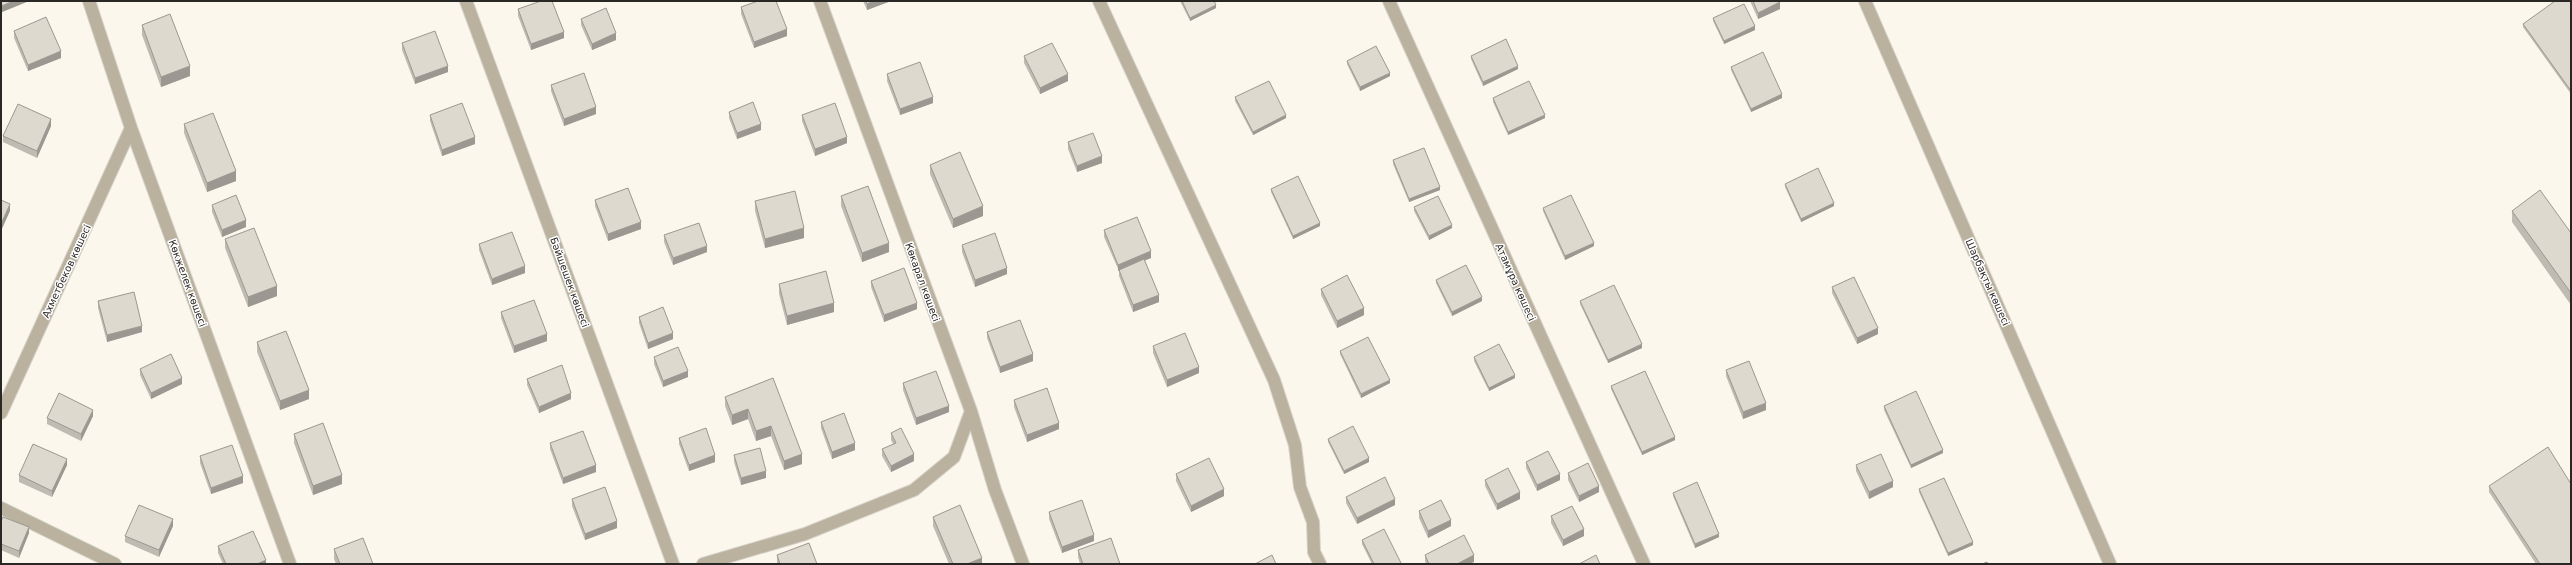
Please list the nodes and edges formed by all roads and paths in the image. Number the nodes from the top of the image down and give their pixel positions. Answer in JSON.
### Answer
{"nodes":[{"id":1,"x":89,"y":1,"type":"edge"},
{"id":2,"x":466,"y":1,"type":"edge"},
{"id":3,"x":820,"y":1,"type":"edge"},
{"id":4,"x":1099,"y":1,"type":"edge"},
{"id":5,"x":1389,"y":1,"type":"edge"},
{"id":6,"x":1865,"y":1,"type":"edge"},
{"id":7,"x":132,"y":128,"type":"junction"},
{"id":8,"x":971,"y":411,"type":"junction"},
{"id":9,"x":1,"y":413,"type":"edge"},
{"id":10,"x":1,"y":508,"type":"edge"},
{"id":11,"x":805,"y":534,"type":"junction"},
{"id":12,"x":810,"y":546,"type":"edge"},
{"id":13,"x":115,"y":564,"type":"edge"},
{"id":14,"x":290,"y":564,"type":"edge"},
{"id":15,"x":673,"y":564,"type":"edge"},
{"id":16,"x":703,"y":564,"type":"edge"},
{"id":17,"x":1023,"y":564,"type":"edge"},
{"id":18,"x":1320,"y":564,"type":"edge"},
{"id":19,"x":1644,"y":564,"type":"edge"},
{"id":20,"x":2110,"y":564,"type":"edge"}],
"edges":[{"from":1,"to":7,"type":"street","name":"Көкжелек көшесі"},
{"from":2,"to":15,"type":"street","name":"Бәйшешек көшесі"},
{"from":3,"to":8,"type":"street","name":"Көкарал көшесі"},
{"from":4,"to":18,"type":"street"},
{"from":5,"to":19,"type":"street","name":"Атамұра көшесі"},
{"from":6,"to":20,"type":"street","name":"Шарбақты көшесі"},
{"from":7,"to":9,"type":"street","name":"Ахметбеков көшесі"},
{"from":7,"to":14,"type":"street","name":"Көкжелек көшесі"},
{"from":8,"to":11,"type":"street"},
{"from":8,"to":17,"type":"street","name":"Көкарал көшесі"},
{"from":10,"to":13,"type":"street"},
{"from":11,"to":12,"type":"street"},
{"from":11,"to":16,"type":"street"}]}
